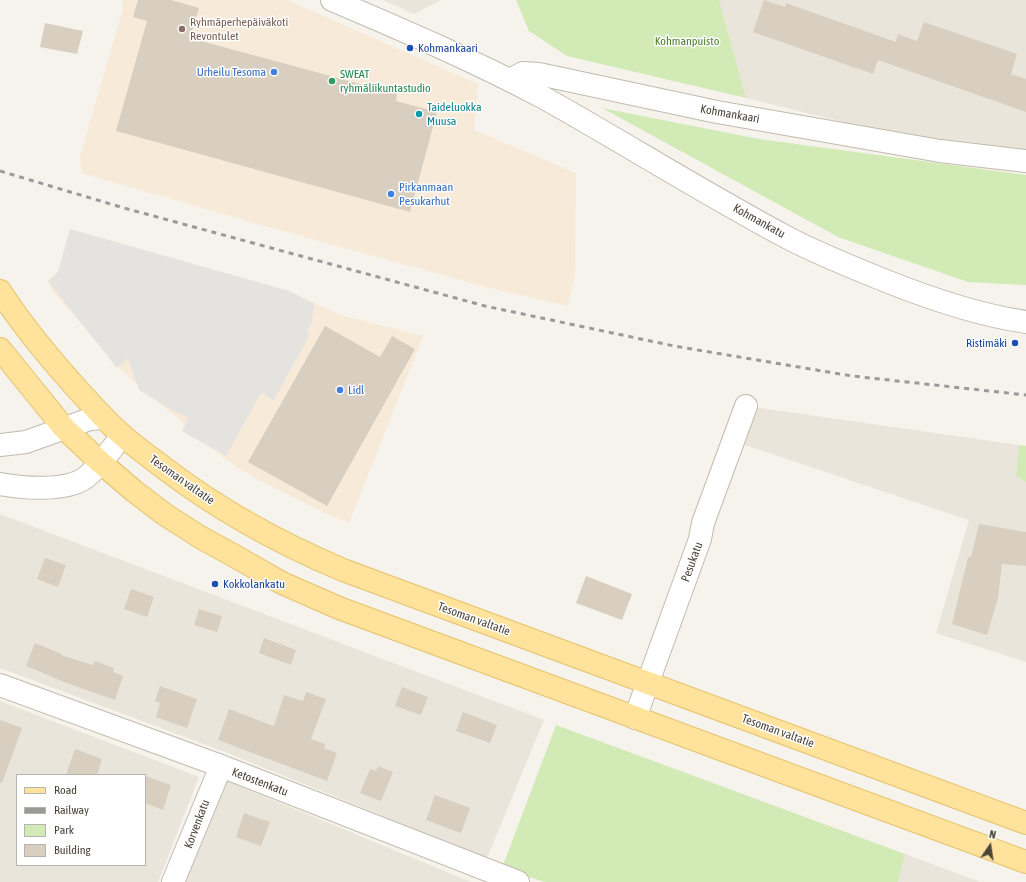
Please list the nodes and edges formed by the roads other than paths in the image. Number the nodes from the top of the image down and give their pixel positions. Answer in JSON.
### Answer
{"nodes":[{"id":1,"x":332,"y":0,"type":"edge"},
{"id":2,"x":510,"y":80,"type":"junction"},
{"id":3,"x":1026,"y":160,"type":"edge"},
{"id":4,"x":0,"y":291,"type":"edge"},
{"id":5,"x":1026,"y":322,"type":"edge"},
{"id":6,"x":0,"y":349,"type":"edge"},
{"id":7,"x":746,"y":406,"type":"dead end"},
{"id":8,"x":104,"y":418,"type":"junction"},
{"id":9,"x":64,"y":428,"type":"junction"},
{"id":10,"x":122,"y":436,"type":"junction"},
{"id":11,"x":0,"y":446,"type":"edge"},
{"id":12,"x":100,"y":462,"type":"junction"},
{"id":13,"x":0,"y":484,"type":"edge"},
{"id":14,"x":648,"y":682,"type":"junction"},
{"id":15,"x":0,"y":685,"type":"edge"},
{"id":16,"x":635,"y":718,"type":"junction"},
{"id":17,"x":221,"y":766,"type":"junction"},
{"id":18,"x":1026,"y":823,"type":"edge"},
{"id":19,"x":1026,"y":862,"type":"edge"},
{"id":20,"x":488,"y":877,"type":"edge"},
{"id":21,"x":173,"y":882,"type":"edge"},
{"id":22,"x":518,"y":882,"type":"edge"}],
"edges":[{"from":1,"to":2,"type":"street"},
{"from":2,"to":3,"type":"street","name":"Kohmankaari"},
{"from":2,"to":5,"type":"street","name":"Kohmankatu"},
{"from":4,"to":8,"type":"main road","name":"Tesoman valtatie"},
{"from":6,"to":9,"type":"main road"},
{"from":7,"to":14,"type":"street","name":"Pesukatu"},
{"from":8,"to":9,"type":"street"},
{"from":8,"to":10,"type":"main road","name":"Tesoman valtatie"},
{"from":9,"to":11,"type":"street"},
{"from":9,"to":12,"type":"main road"},
{"from":10,"to":12,"type":"street"},
{"from":10,"to":14,"type":"main road","name":"Tesoman valtatie"},
{"from":12,"to":13,"type":"street"},
{"from":12,"to":16,"type":"main road"},
{"from":14,"to":16,"type":"street","name":"Pesukatu"},
{"from":14,"to":18,"type":"main road","name":"Tesoman valtatie"},
{"from":15,"to":17,"type":"street","name":"Ketostenkatu"},
{"from":16,"to":19,"type":"main road"},
{"from":17,"to":20,"type":"street","name":"Ketostenkatu"},
{"from":17,"to":21,"type":"street","name":"Korvenkatu"},
{"from":20,"to":22,"type":"street","name":"Ketostenkatu"}]}
